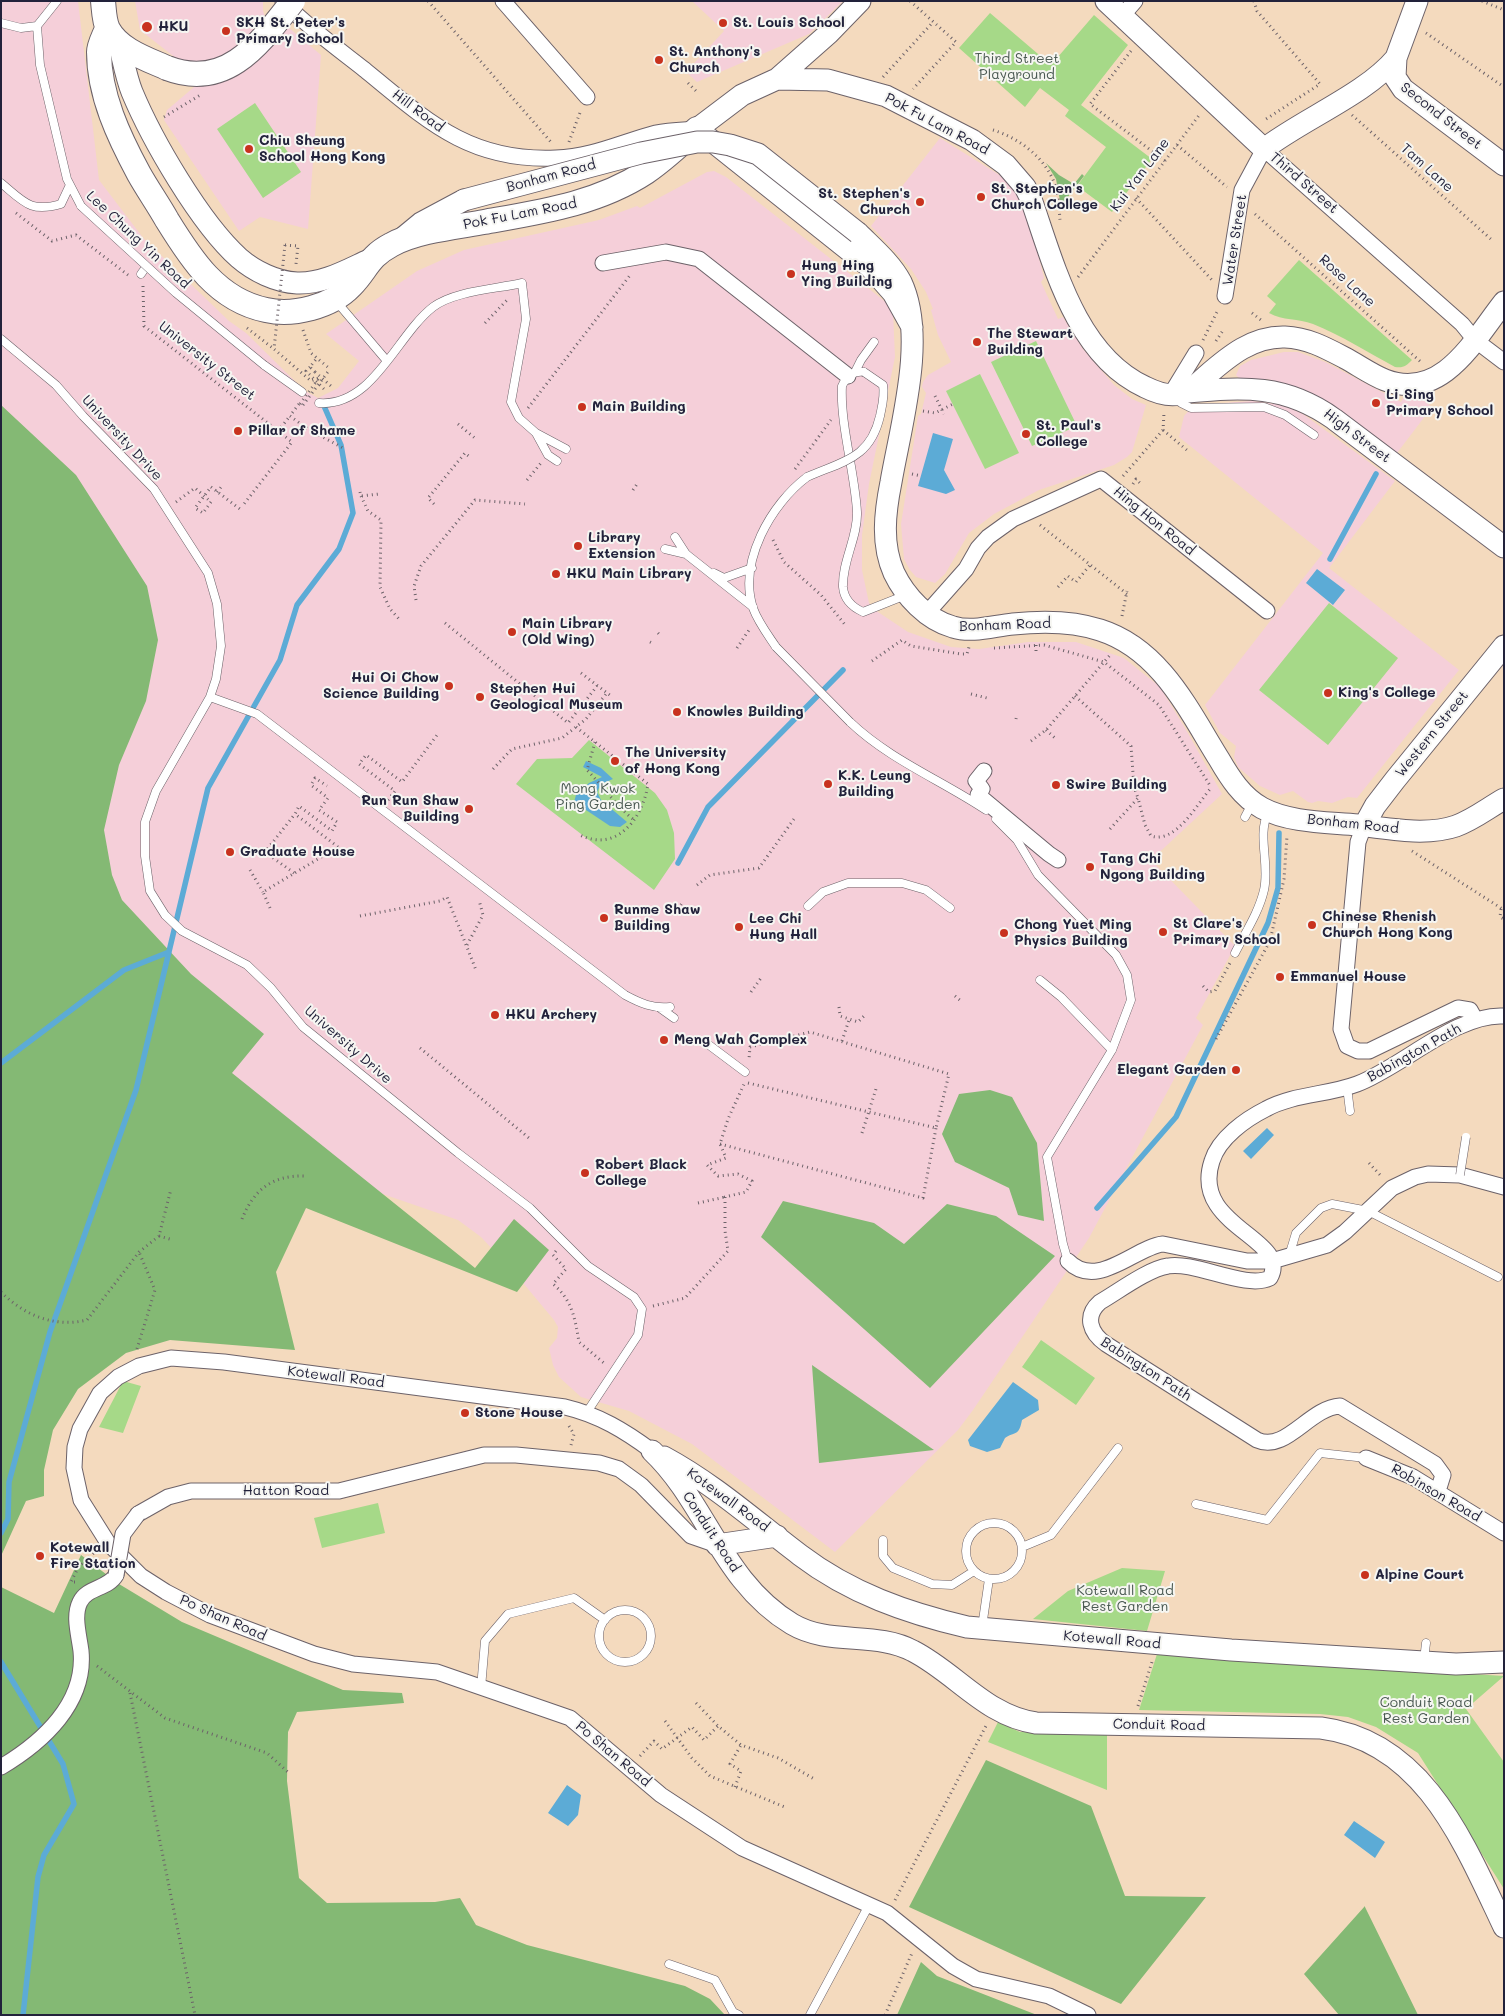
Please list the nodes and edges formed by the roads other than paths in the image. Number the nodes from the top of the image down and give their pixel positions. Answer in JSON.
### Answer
{"nodes":[{"id":1,"x":58,"y":1,"type":"edge"},
{"id":2,"x":103,"y":1,"type":"edge"},
{"id":3,"x":282,"y":1,"type":"edge"},
{"id":4,"x":293,"y":1,"type":"edge"},
{"id":5,"x":503,"y":1,"type":"edge"},
{"id":6,"x":860,"y":1,"type":"edge"},
{"id":7,"x":1106,"y":1,"type":"edge"},
{"id":8,"x":1417,"y":1,"type":"edge"},
{"id":9,"x":1128,"y":9,"type":"edge"},
{"id":10,"x":1,"y":23,"type":"edge"},
{"id":11,"x":38,"y":26,"type":"junction"},
{"id":12,"x":109,"y":41,"type":"junction"},
{"id":13,"x":1396,"y":58,"type":"junction"},
{"id":14,"x":776,"y":79,"type":"junction"},
{"id":15,"x":585,"y":100,"type":"road end"},
{"id":16,"x":697,"y":129,"type":"junction"},
{"id":17,"x":1264,"y":149,"type":"junction"},
{"id":18,"x":1504,"y":164,"type":"edge"},
{"id":19,"x":1,"y":183,"type":"edge"},
{"id":20,"x":69,"y":187,"type":"junction"},
{"id":21,"x":400,"y":240,"type":"junction"},
{"id":22,"x":369,"y":260,"type":"junction"},
{"id":23,"x":603,"y":263,"type":"dead end"},
{"id":24,"x":146,"y":267,"type":"junction"},
{"id":25,"x":139,"y":278,"type":"road end"},
{"id":26,"x":1226,"y":296,"type":"road end"},
{"id":27,"x":335,"y":299,"type":"junction"},
{"id":28,"x":1504,"y":302,"type":"edge"},
{"id":29,"x":912,"y":327,"type":"junction"},
{"id":30,"x":1,"y":339,"type":"edge"},
{"id":31,"x":1475,"y":340,"type":"junction"},
{"id":32,"x":874,"y":342,"type":"dead end"},
{"id":33,"x":1196,"y":353,"type":"road end"},
{"id":34,"x":387,"y":361,"type":"junction"},
{"id":35,"x":1504,"y":362,"type":"edge"},
{"id":36,"x":852,"y":374,"type":"junction"},
{"id":37,"x":302,"y":392,"type":"dead end"},
{"id":38,"x":1176,"y":396,"type":"junction"},
{"id":39,"x":319,"y":403,"type":"dead end"},
{"id":40,"x":536,"y":433,"type":"junction"},
{"id":41,"x":1314,"y":435,"type":"dead end"},
{"id":42,"x":566,"y":449,"type":"dead end"},
{"id":43,"x":557,"y":461,"type":"dead end"},
{"id":44,"x":675,"y":537,"type":"dead end"},
{"id":45,"x":1504,"y":547,"type":"edge"},
{"id":46,"x":666,"y":549,"type":"dead end"},
{"id":47,"x":686,"y":554,"type":"junction"},
{"id":48,"x":752,"y":568,"type":"junction"},
{"id":49,"x":708,"y":571,"type":"junction"},
{"id":50,"x":907,"y":594,"type":"junction"},
{"id":51,"x":753,"y":607,"type":"junction"},
{"id":52,"x":1266,"y":611,"type":"dead end"},
{"id":53,"x":927,"y":613,"type":"junction"},
{"id":54,"x":1504,"y":646,"type":"edge"},
{"id":55,"x":210,"y":697,"type":"junction"},
{"id":56,"x":984,"y":771,"type":"dead end"},
{"id":57,"x":1504,"y":799,"type":"edge"},
{"id":58,"x":1379,"y":801,"type":"junction"},
{"id":59,"x":1256,"y":810,"type":"junction"},
{"id":60,"x":1364,"y":826,"type":"junction"},
{"id":61,"x":1396,"y":829,"type":"junction"},
{"id":62,"x":1058,"y":860,"type":"dead end"},
{"id":63,"x":808,"y":906,"type":"dead end"},
{"id":64,"x":950,"y":908,"type":"dead end"},
{"id":65,"x":1235,"y":953,"type":"dead end"},
{"id":66,"x":1040,"y":980,"type":"dead end"},
{"id":67,"x":670,"y":1007,"type":"dead end"},
{"id":68,"x":660,"y":1008,"type":"junction"},
{"id":69,"x":1504,"y":1016,"type":"edge"},
{"id":70,"x":674,"y":1018,"type":"dead end"},
{"id":71,"x":1475,"y":1019,"type":"junction"},
{"id":72,"x":709,"y":1045,"type":"dead end"},
{"id":73,"x":1112,"y":1050,"type":"junction"},
{"id":74,"x":745,"y":1072,"type":"road end"},
{"id":75,"x":1347,"y":1087,"type":"junction"},
{"id":76,"x":1350,"y":1110,"type":"dead end"},
{"id":77,"x":1466,"y":1137,"type":"dead end"},
{"id":78,"x":1460,"y":1175,"type":"junction"},
{"id":79,"x":1504,"y":1188,"type":"edge"},
{"id":80,"x":1368,"y":1211,"type":"junction"},
{"id":81,"x":1289,"y":1256,"type":"junction"},
{"id":82,"x":1068,"y":1260,"type":"joint"},
{"id":83,"x":1272,"y":1261,"type":"junction"},
{"id":84,"x":1498,"y":1278,"type":"dead end"},
{"id":85,"x":587,"y":1412,"type":"junction"},
{"id":86,"x":1118,"y":1448,"type":"dead end"},
{"id":87,"x":652,"y":1451,"type":"junction"},
{"id":88,"x":1366,"y":1458,"type":"joint"},
{"id":89,"x":1438,"y":1491,"type":"junction"},
{"id":90,"x":734,"y":1502,"type":"junction"},
{"id":91,"x":691,"y":1503,"type":"junction"},
{"id":92,"x":1196,"y":1504,"type":"dead end"},
{"id":93,"x":1504,"y":1534,"type":"edge"},
{"id":94,"x":777,"y":1536,"type":"junction"},
{"id":95,"x":883,"y":1540,"type":"dead end"},
{"id":96,"x":717,"y":1545,"type":"junction"},
{"id":97,"x":111,"y":1547,"type":"joint"},
{"id":98,"x":1022,"y":1547,"type":"junction"},
{"id":99,"x":974,"y":1571,"type":"junction"},
{"id":100,"x":989,"y":1579,"type":"junction"},
{"id":101,"x":605,"y":1620,"type":"junction"},
{"id":102,"x":982,"y":1628,"type":"junction"},
{"id":103,"x":1504,"y":1662,"type":"edge"},
{"id":104,"x":481,"y":1688,"type":"junction"},
{"id":105,"x":1,"y":1767,"type":"edge"},
{"id":106,"x":869,"y":1905,"type":"junction"},
{"id":107,"x":1504,"y":1926,"type":"edge"},
{"id":108,"x":669,"y":1964,"type":"dead end"},
{"id":109,"x":739,"y":2015,"type":"edge"},
{"id":110,"x":810,"y":2015,"type":"edge"},
{"id":111,"x":1088,"y":2015,"type":"edge"}],
"edges":[{"from":1,"to":11,"type":"lane"},
{"from":2,"to":12,"type":"main road","name":"Pok Fu Lam Road"},
{"from":3,"to":16,"type":"street","name":"Hill Road"},
{"from":4,"to":12,"type":"main road","bridge":true},
{"from":5,"to":15,"type":"street"},
{"from":6,"to":14,"type":"main road"},
{"from":7,"to":9,"type":"main road","name":"Third Street"},
{"from":8,"to":13,"type":"main road","name":"Water Street"},
{"from":9,"to":17,"type":"main road","name":"Third Street"},
{"from":10,"to":11,"type":"lane"},
{"from":11,"to":20,"type":"lane","name":"Lee Chung Yin Road"},
{"from":12,"to":22,"type":"main road","name":"Pok Fu Lam Road"},
{"from":12,"to":27,"type":"main road","name":"Pok Fu Lam Road"},
{"from":13,"to":17,"type":"main road","name":"Water Street"},
{"from":13,"to":18,"type":"main road","name":"Second Street"},
{"from":14,"to":16,"type":"main road","name":"Pok Fu Lam Road"},
{"from":14,"to":38,"type":"main road","name":"Pok Fu Lam Road"},
{"from":16,"to":21,"type":"main road","name":"Pok Fu Lam Road"},
{"from":16,"to":29,"type":"main road"},
{"from":17,"to":26,"type":"street","name":"Water Street"},
{"from":17,"to":31,"type":"street","name":"Third Street"},
{"from":19,"to":20,"type":"lane"},
{"from":20,"to":24,"type":"lane","name":"Lee Chung Yin Road","bridge":true},
{"from":21,"to":22,"type":"main road","name":"Pok Fu Lam Road"},
{"from":21,"to":29,"type":"main road","name":"Bonham Road","bridge":true},
{"from":22,"to":27,"type":"main road","name":"Pok Fu Lam Road"},
{"from":23,"to":36,"type":"street"},
{"from":24,"to":25,"type":"lane"},
{"from":24,"to":37,"type":"lane","name":"Lee Chung Yin Road","bridge":true},
{"from":27,"to":34,"type":"lane"},
{"from":28,"to":31,"type":"main road"},
{"from":29,"to":50,"type":"main road","name":"Bonham Road"},
{"from":30,"to":55,"type":"lane","name":"University Drive"},
{"from":31,"to":35,"type":"street","name":"Third Street"},
{"from":31,"to":38,"type":"main road"},
{"from":32,"to":36,"type":"lane"},
{"from":33,"to":38,"type":"street"},
{"from":34,"to":39,"type":"lane"},
{"from":34,"to":40,"type":"lane"},
{"from":36,"to":48,"type":"lane","bridge":true},
{"from":36,"to":50,"type":"lane"},
{"from":38,"to":41,"type":"lane"},
{"from":38,"to":45,"type":"main road","name":"High Street"},
{"from":40,"to":42,"type":"lane"},
{"from":40,"to":43,"type":"lane"},
{"from":44,"to":47,"type":"lane"},
{"from":46,"to":47,"type":"lane"},
{"from":47,"to":49,"type":"lane"},
{"from":48,"to":49,"type":"lane"},
{"from":48,"to":51,"type":"lane"},
{"from":49,"to":51,"type":"lane"},
{"from":50,"to":53,"type":"main road","name":"Bonham Road"},
{"from":51,"to":73,"type":"lane","bridge":true},
{"from":52,"to":53,"type":"street","name":"Hing Hon Road"},
{"from":53,"to":59,"type":"main road","name":"Bonham Road"},
{"from":54,"to":58,"type":"main road","name":"Western Street"},
{"from":55,"to":68,"type":"lane"},
{"from":55,"to":85,"type":"lane","name":"University Drive"},
{"from":56,"to":62,"type":"street"},
{"from":57,"to":61,"type":"main road","name":"Bonham Road"},
{"from":58,"to":60,"type":"main road","name":"Western Street"},
{"from":58,"to":61,"type":"main road"},
{"from":59,"to":60,"type":"main road","name":"Bonham Road"},
{"from":59,"to":65,"type":"lane"},
{"from":60,"to":61,"type":"main road","name":"Bonham Road"},
{"from":60,"to":71,"type":"street"},
{"from":63,"to":64,"type":"lane"},
{"from":66,"to":73,"type":"lane"},
{"from":67,"to":68,"type":"lane"},
{"from":68,"to":70,"type":"lane"},
{"from":69,"to":71,"type":"street","name":"Babington Path"},
{"from":71,"to":75,"type":"street","name":"Babington Path"},
{"from":72,"to":74,"type":"lane"},
{"from":73,"to":82,"type":"lane"},
{"from":75,"to":76,"type":"lane"},
{"from":75,"to":83,"type":"street","name":"Babington Path"},
{"from":77,"to":78,"type":"lane","bridge":true},
{"from":78,"to":79,"type":"street"},
{"from":78,"to":80,"type":"street"},
{"from":80,"to":81,"type":"street"},
{"from":80,"to":81,"type":"lane"},
{"from":80,"to":84,"type":"lane"},
{"from":81,"to":83,"type":"street"},
{"from":82,"to":83,"type":"street"},
{"from":83,"to":89,"type":"street","name":"Babington Path"},
{"from":85,"to":87,"type":"street","name":"Kotewall Road"},
{"from":85,"to":97,"type":"street","name":"Kotewall Road"},
{"from":86,"to":98,"type":"lane"},
{"from":87,"to":90,"type":"main road","name":"Kotewall Road"},
{"from":87,"to":91,"type":"main road","name":"Conduit Road"},
{"from":88,"to":89,"type":"street","name":"Robinson Road"},
{"from":88,"to":92,"type":"lane"},
{"from":89,"to":93,"type":"street","name":"Robinson Road"},
{"from":90,"to":91,"type":"main road"},
{"from":90,"to":94,"type":"main road","name":"Kotewall Road"},
{"from":91,"to":96,"type":"main road","name":"Conduit Road"},
{"from":94,"to":96,"type":"main road"},
{"from":94,"to":102,"type":"main road","name":"Kotewall Road"},
{"from":95,"to":99,"type":"lane"},
{"from":96,"to":105,"type":"street","name":"Hatton Road","bridge":true},
{"from":96,"to":107,"type":"main road","name":"Conduit Road"},
{"from":97,"to":104,"type":"street","name":"Po Shan Road"},
{"from":98,"to":99,"type":"lane"},
{"from":98,"to":100,"type":"lane"},
{"from":99,"to":100,"type":"lane"},
{"from":100,"to":102,"type":"lane"},
{"from":101,"to":101,"type":"lane"},
{"from":101,"to":104,"type":"lane"},
{"from":102,"to":103,"type":"main road","name":"Kotewall Road"},
{"from":104,"to":106,"type":"street","name":"Po Shan Road"},
{"from":106,"to":110,"type":"lane"},
{"from":106,"to":111,"type":"street","name":"Po Shan Road"},
{"from":108,"to":109,"type":"lane"}]}
